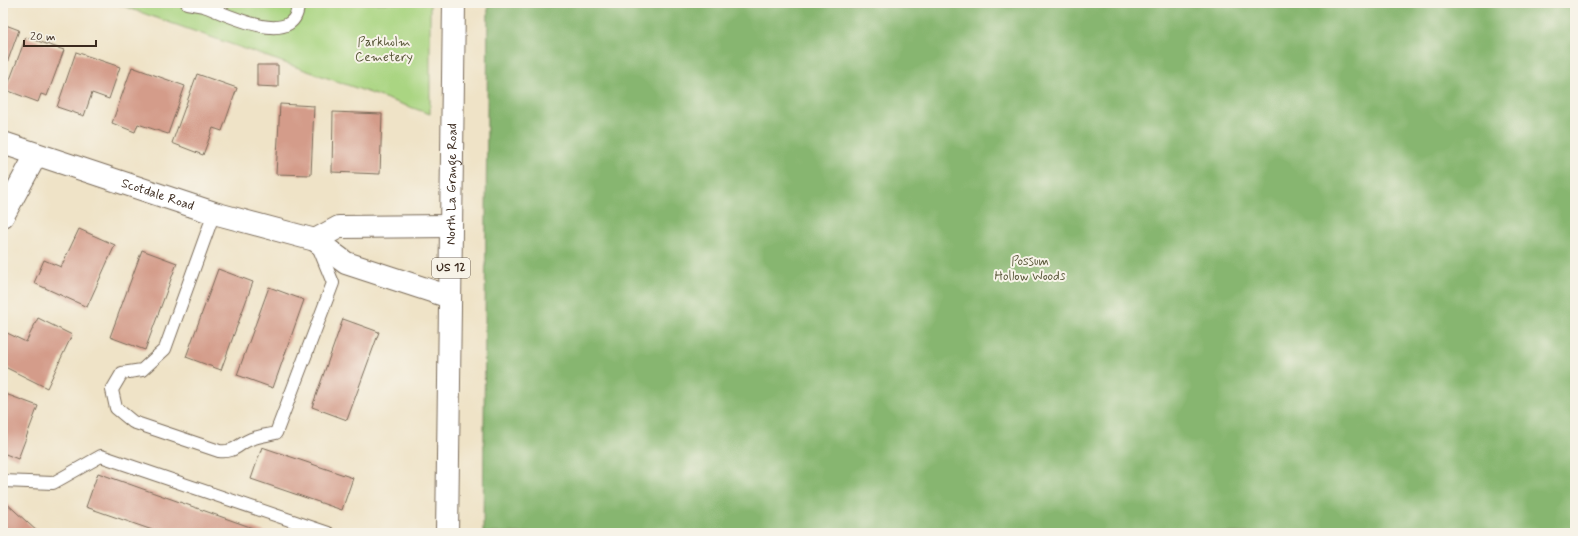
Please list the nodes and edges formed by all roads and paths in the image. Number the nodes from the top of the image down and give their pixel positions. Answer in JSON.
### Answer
{"nodes":[{"id":1,"x":187,"y":3,"type":"edge"},
{"id":2,"x":220,"y":3,"type":"edge"},
{"id":3,"x":298,"y":3,"type":"edge"},
{"id":4,"x":454,"y":3,"type":"edge"},
{"id":5,"x":204,"y":6,"type":"junction"},
{"id":6,"x":3,"y":143,"type":"edge"},
{"id":7,"x":36,"y":154,"type":"junction"},
{"id":8,"x":214,"y":213,"type":"junction"},
{"id":9,"x":3,"y":216,"type":"edge"},
{"id":10,"x":451,"y":226,"type":"junction"},
{"id":11,"x":315,"y":240,"type":"junction"},
{"id":12,"x":450,"y":298,"type":"junction"},
{"id":13,"x":3,"y":481,"type":"edge"},
{"id":14,"x":328,"y":533,"type":"edge"},
{"id":15,"x":447,"y":533,"type":"edge"}],
"edges":[{"from":1,"to":5,"type":"lane"},
{"from":2,"to":5,"type":"lane"},
{"from":3,"to":5,"type":"lane"},
{"from":4,"to":10,"type":"street","name":"North La Grange Road","number":"US 12"},
{"from":6,"to":7,"type":"street","name":"Scotdale Road"},
{"from":7,"to":8,"type":"street","name":"Scotdale Road"},
{"from":7,"to":9,"type":"street"},
{"from":8,"to":11,"type":"street","name":"Scotdale Road"},
{"from":8,"to":11,"type":"lane"},
{"from":10,"to":11,"type":"street"},
{"from":10,"to":12,"type":"street","name":"North La Grange Road","number":"US 12"},
{"from":11,"to":12,"type":"street","name":"Scotdale Road"},
{"from":12,"to":15,"type":"street","name":"North La Grange Road","number":"US 12"},
{"from":13,"to":14,"type":"lane"}]}
